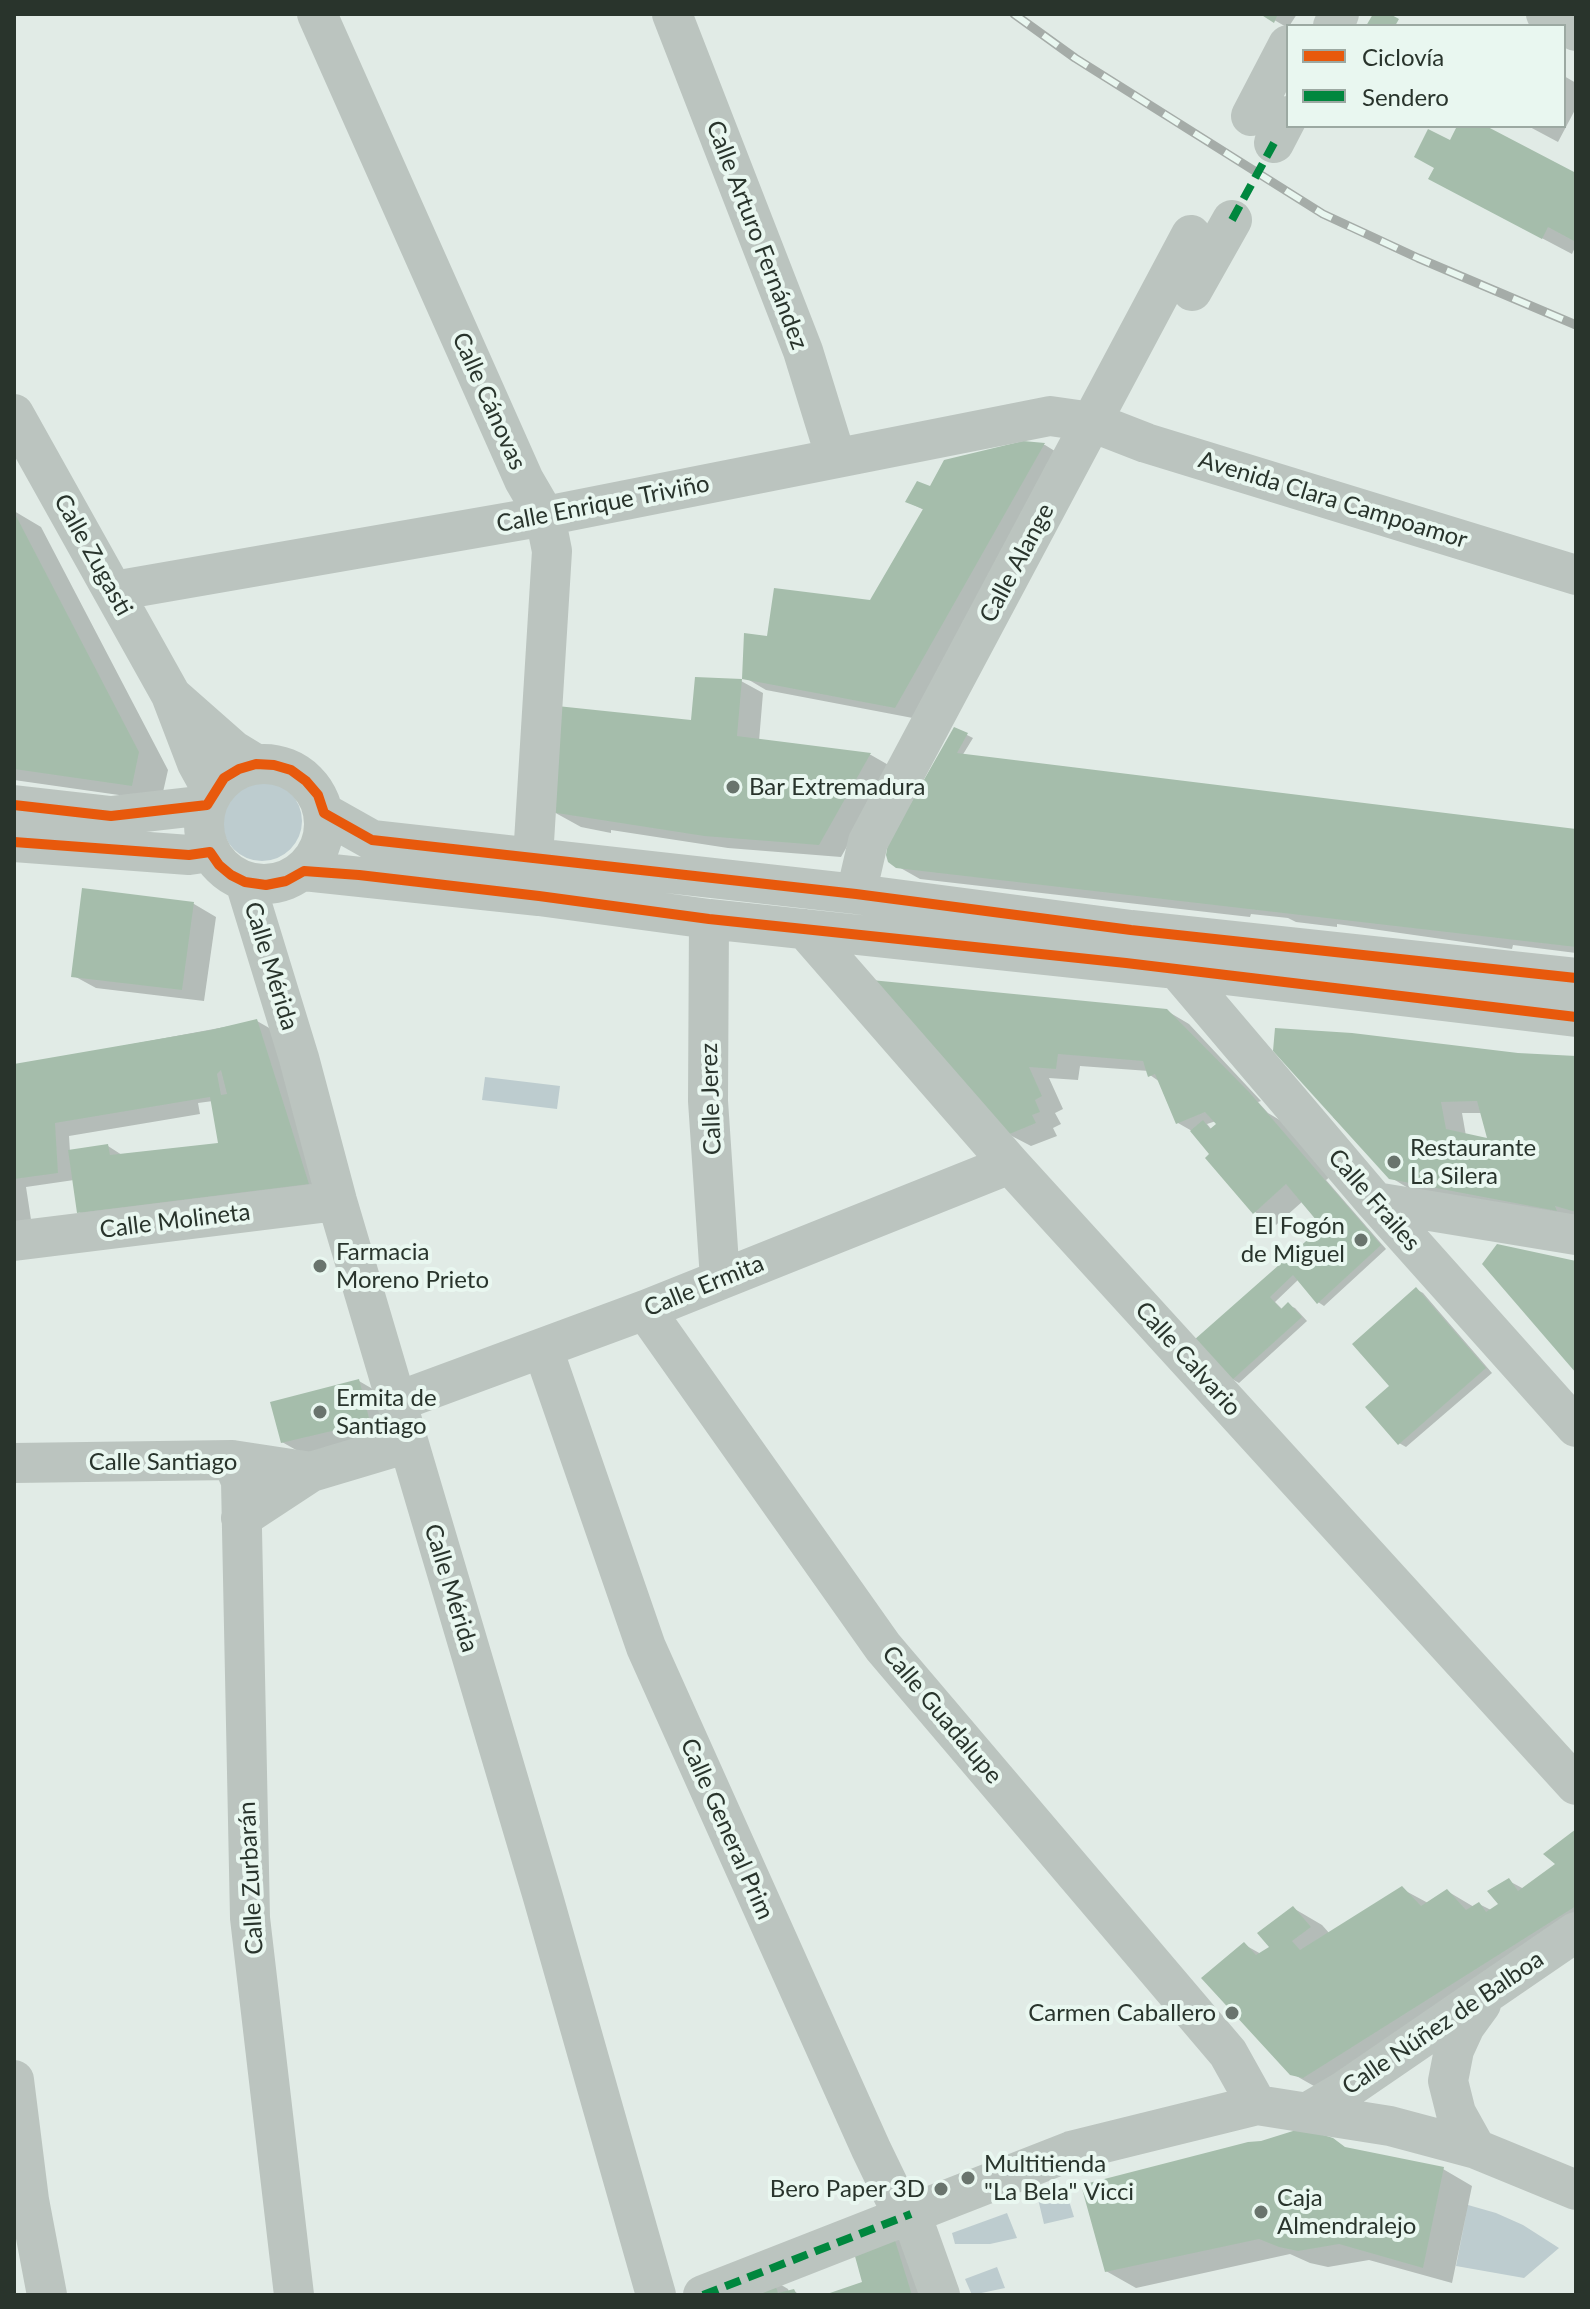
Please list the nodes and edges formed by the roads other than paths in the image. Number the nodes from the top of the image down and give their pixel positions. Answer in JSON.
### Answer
{"nodes":[{"id":1,"x":317,"y":14,"type":"edge"},
{"id":2,"x":672,"y":14,"type":"edge"},
{"id":3,"x":1546,"y":14,"type":"edge"},
{"id":4,"x":1564,"y":24,"type":"edge"},
{"id":5,"x":1286,"y":54,"type":"edge"},
{"id":6,"x":1271,"y":125,"type":"edge"},
{"id":7,"x":1232,"y":220,"type":"dead end"},
{"id":8,"x":1191,"y":235,"type":"dead end"},
{"id":9,"x":14,"y":414,"type":"edge"},
{"id":10,"x":1103,"y":426,"type":"junction"},
{"id":11,"x":836,"y":458,"type":"junction"},
{"id":12,"x":545,"y":516,"type":"junction"},
{"id":13,"x":1576,"y":575,"type":"edge"},
{"id":14,"x":114,"y":591,"type":"junction"},
{"id":15,"x":171,"y":695,"type":"junction"},
{"id":16,"x":256,"y":764,"type":"junction"},
{"id":17,"x":210,"y":799,"type":"junction"},
{"id":18,"x":14,"y":805,"type":"edge"},
{"id":19,"x":324,"y":813,"type":"junction"},
{"id":20,"x":14,"y":842,"type":"edge"},
{"id":21,"x":210,"y":852,"type":"junction"},
{"id":22,"x":533,"y":858,"type":"junction"},
{"id":23,"x":304,"y":871,"type":"junction"},
{"id":24,"x":245,"y":882,"type":"junction"},
{"id":25,"x":856,"y":894,"type":"junction"},
{"id":26,"x":709,"y":919,"type":"junction"},
{"id":27,"x":805,"y":929,"type":"junction"},
{"id":28,"x":1177,"y":969,"type":"junction"},
{"id":29,"x":1576,"y":978,"type":"edge"},
{"id":30,"x":1576,"y":1017,"type":"edge"},
{"id":31,"x":1010,"y":1164,"type":"junction"},
{"id":32,"x":337,"y":1201,"type":"junction"},
{"id":33,"x":1375,"y":1202,"type":"junction"},
{"id":34,"x":1576,"y":1235,"type":"edge"},
{"id":35,"x":14,"y":1241,"type":"edge"},
{"id":36,"x":720,"y":1279,"type":"junction"},
{"id":37,"x":645,"y":1310,"type":"junction"},
{"id":38,"x":543,"y":1349,"type":"junction"},
{"id":39,"x":396,"y":1402,"type":"junction"},
{"id":40,"x":1576,"y":1427,"type":"edge"},
{"id":41,"x":408,"y":1443,"type":"junction"},
{"id":42,"x":232,"y":1460,"type":"junction"},
{"id":43,"x":14,"y":1463,"type":"edge"},
{"id":44,"x":311,"y":1472,"type":"junction"},
{"id":45,"x":241,"y":1518,"type":"junction"},
{"id":46,"x":1576,"y":1785,"type":"edge"},
{"id":47,"x":1576,"y":1932,"type":"edge"},
{"id":48,"x":1488,"y":1994,"type":"junction"},
{"id":49,"x":14,"y":2080,"type":"edge"},
{"id":50,"x":1257,"y":2105,"type":"junction"},
{"id":51,"x":1308,"y":2112,"type":"junction"},
{"id":52,"x":1476,"y":2149,"type":"junction"},
{"id":53,"x":1576,"y":2190,"type":"edge"},
{"id":54,"x":911,"y":2214,"type":"junction"},
{"id":55,"x":47,"y":2295,"type":"edge"},
{"id":56,"x":294,"y":2295,"type":"edge"},
{"id":57,"x":656,"y":2295,"type":"edge"},
{"id":58,"x":703,"y":2295,"type":"edge"},
{"id":59,"x":940,"y":2295,"type":"edge"}],
"edges":[{"from":1,"to":12,"type":"street","name":"Calle Cánovas"},
{"from":2,"to":11,"type":"street","name":"Calle Arturo Fernández"},
{"from":3,"to":4,"type":"street"},
{"from":5,"to":6,"type":"street"},
{"from":7,"to":10,"type":"street","name":"Calle Alange"},
{"from":8,"to":10,"type":"street","name":"Calle Alange"},
{"from":9,"to":14,"type":"street","name":"Calle Zugasti"},
{"from":10,"to":11,"type":"street","name":"Calle Enrique Triviño"},
{"from":10,"to":13,"type":"street","name":"Avenida Clara Campoamor"},
{"from":10,"to":25,"type":"street","name":"Calle Alange"},
{"from":11,"to":12,"type":"street","name":"Calle Enrique Triviño"},
{"from":12,"to":14,"type":"street","name":"Calle Enrique Triviño"},
{"from":12,"to":22,"type":"street","name":"Calle Cánovas"},
{"from":14,"to":15,"type":"street","name":"Calle Zugasti"},
{"from":15,"to":16,"type":"street","name":"Calle Zugasti"},
{"from":15,"to":17,"type":"street","name":"Calle Zugasti"},
{"from":16,"to":17,"type":"street"},
{"from":16,"to":19,"type":"street"},
{"from":17,"to":18,"type":"street"},
{"from":17,"to":21,"type":"street"},
{"from":19,"to":22,"type":"street"},
{"from":19,"to":23,"type":"street"},
{"from":20,"to":21,"type":"street"},
{"from":21,"to":24,"type":"street"},
{"from":22,"to":25,"type":"street"},
{"from":23,"to":24,"type":"street"},
{"from":23,"to":26,"type":"street"},
{"from":24,"to":32,"type":"street","name":"Calle Mérida"},
{"from":25,"to":29,"type":"street"},
{"from":26,"to":27,"type":"street"},
{"from":26,"to":36,"type":"street","name":"Calle Jerez"},
{"from":27,"to":28,"type":"street"},
{"from":27,"to":31,"type":"street","name":"Calle Calvario"},
{"from":28,"to":30,"type":"street"},
{"from":28,"to":33,"type":"street","name":"Calle Frailes"},
{"from":31,"to":36,"type":"street","name":"Calle Ermita"},
{"from":31,"to":46,"type":"street","name":"Calle Calvario"},
{"from":32,"to":35,"type":"street","name":"Calle Molineta"},
{"from":32,"to":39,"type":"street","name":"Calle Mérida"},
{"from":33,"to":34,"type":"street"},
{"from":33,"to":40,"type":"street","name":"Calle Frailes"},
{"from":36,"to":37,"type":"street","name":"Calle Ermita"},
{"from":37,"to":38,"type":"street","name":"Calle Ermita"},
{"from":37,"to":50,"type":"street","name":"Calle Guadalupe"},
{"from":38,"to":39,"type":"street","name":"Calle Ermita"},
{"from":38,"to":54,"type":"street","name":"Calle General Prim"},
{"from":39,"to":41,"type":"street","name":"Calle Mérida"},
{"from":41,"to":44,"type":"street","name":"Calle Santiago"},
{"from":41,"to":57,"type":"street","name":"Calle Mérida"},
{"from":42,"to":43,"type":"street","name":"Calle Santiago"},
{"from":42,"to":44,"type":"street","name":"Calle Santiago"},
{"from":42,"to":45,"type":"street","name":"Calle Zurbarán"},
{"from":44,"to":45,"type":"street","name":"Calle Santiago"},
{"from":45,"to":56,"type":"street","name":"Calle Zurbarán"},
{"from":47,"to":48,"type":"street","name":"Calle Núñez de Balboa"},
{"from":48,"to":51,"type":"street","name":"Calle Núñez de Balboa"},
{"from":48,"to":52,"type":"street"},
{"from":49,"to":55,"type":"street"},
{"from":50,"to":51,"type":"street"},
{"from":50,"to":54,"type":"street"},
{"from":51,"to":52,"type":"street"},
{"from":52,"to":53,"type":"street"},
{"from":54,"to":58,"type":"street"},
{"from":54,"to":59,"type":"street","name":"Calle General Prim"}]}
